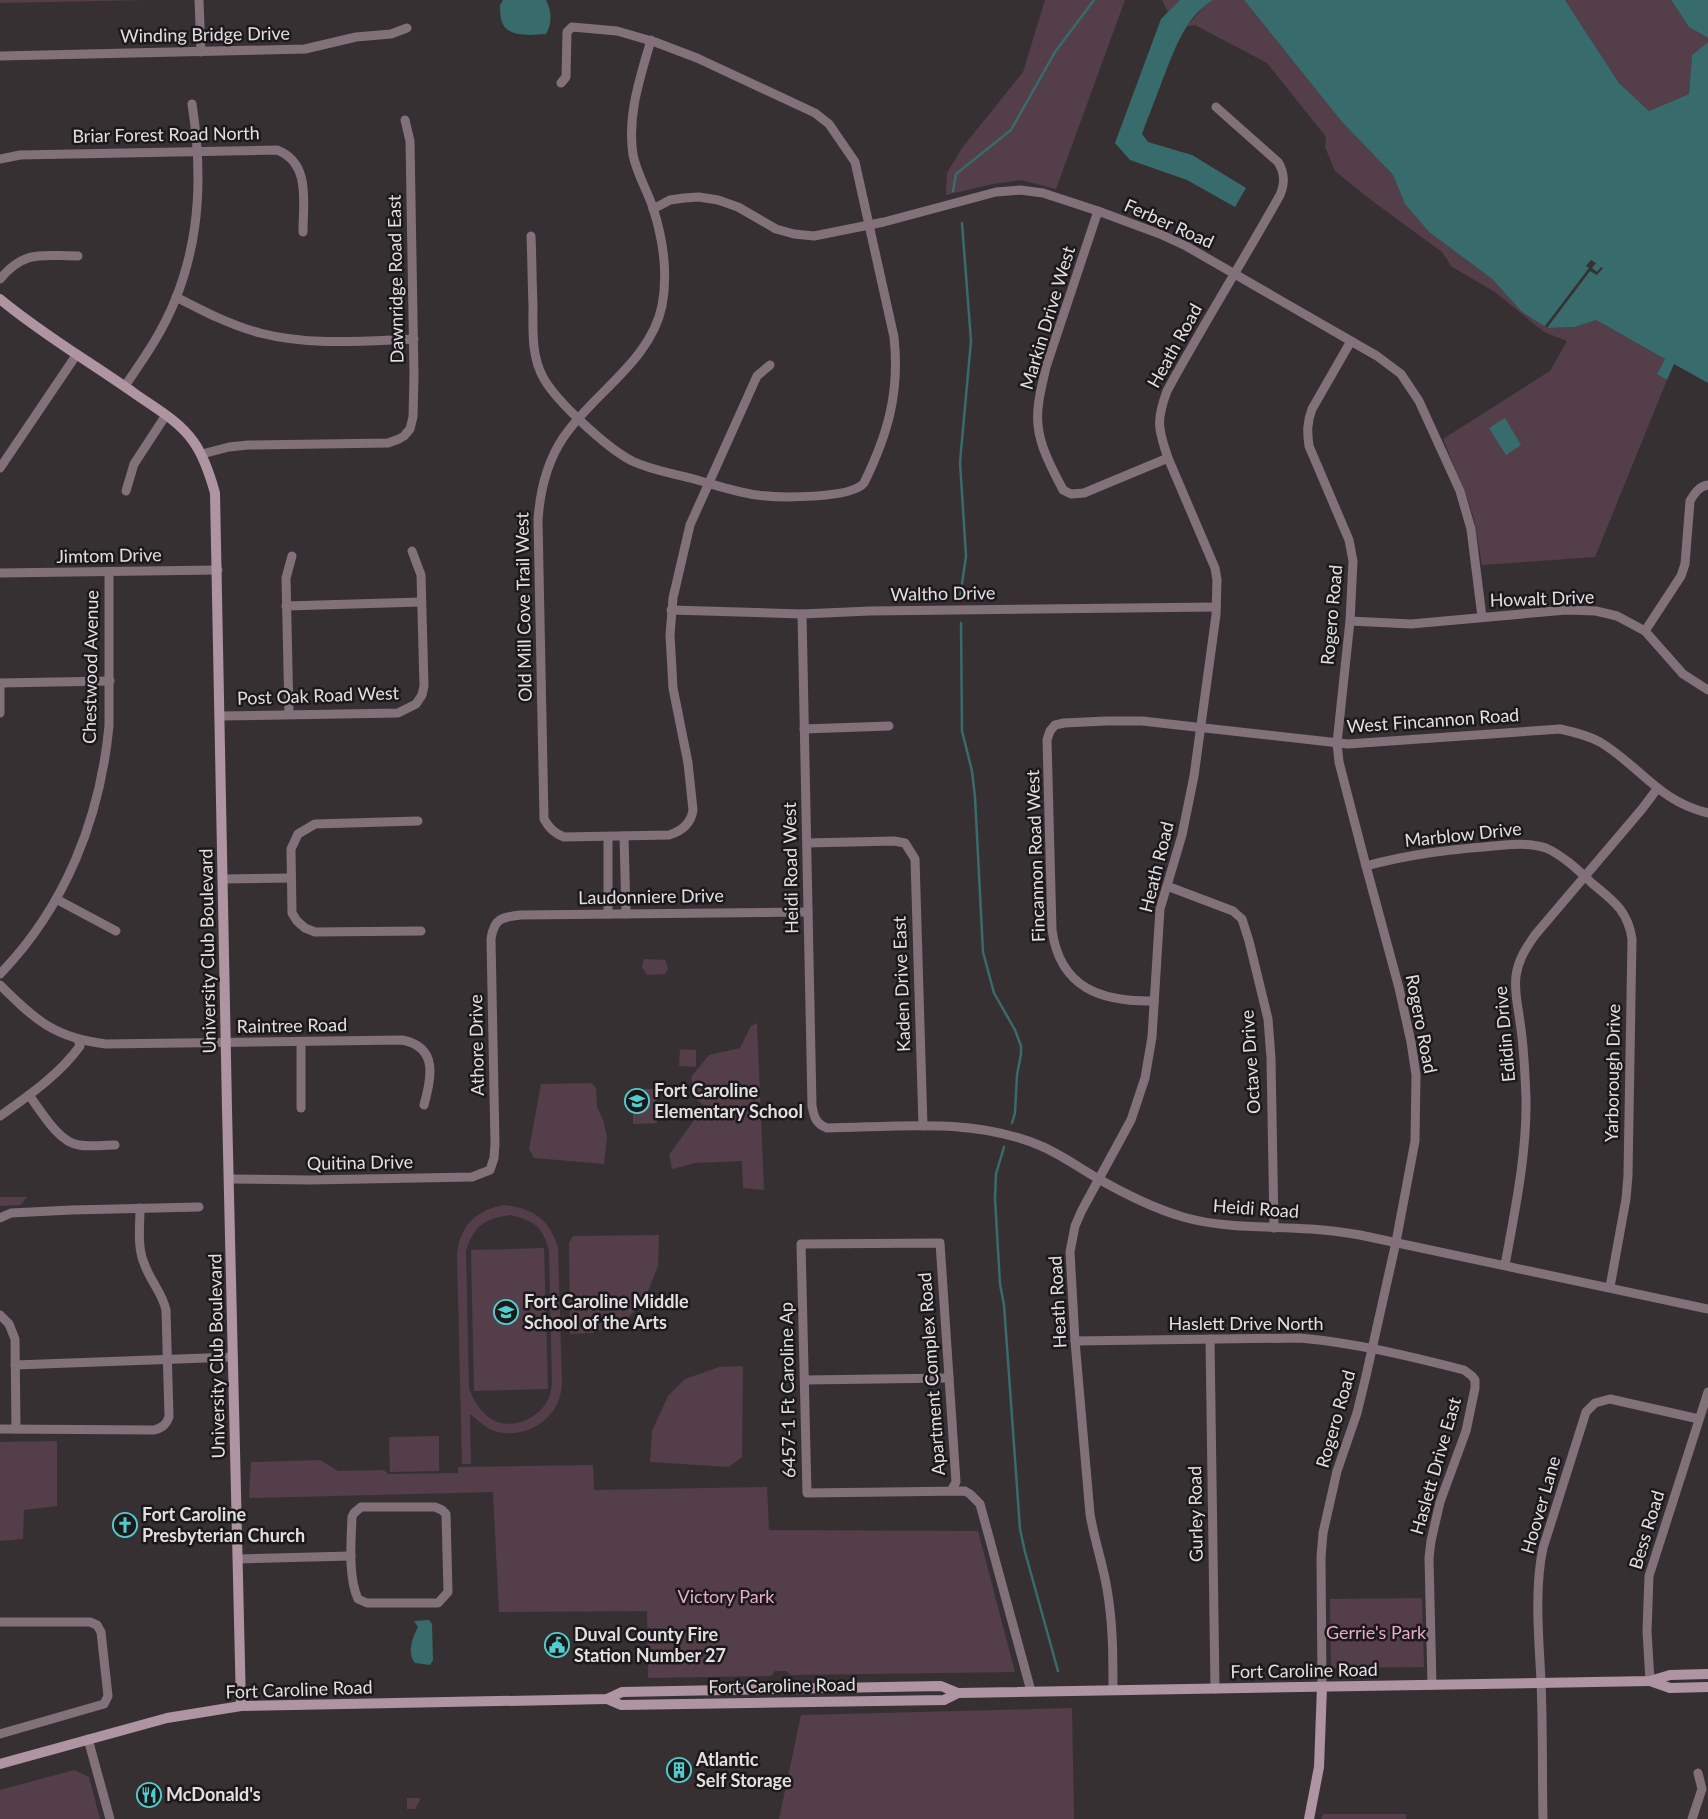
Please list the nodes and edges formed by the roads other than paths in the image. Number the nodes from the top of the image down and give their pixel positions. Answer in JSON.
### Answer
{"nodes":[{"id":1,"x":199,"y":0,"type":"edge"},
{"id":2,"x":407,"y":28,"type":"dead end"},
{"id":3,"x":650,"y":40,"type":"junction"},
{"id":4,"x":201,"y":52,"type":"junction"},
{"id":5,"x":0,"y":56,"type":"edge"},
{"id":6,"x":561,"y":83,"type":"dead end"},
{"id":7,"x":192,"y":104,"type":"dead end"},
{"id":8,"x":1216,"y":107,"type":"dead end"},
{"id":9,"x":405,"y":120,"type":"dead end"},
{"id":10,"x":198,"y":150,"type":"junction"},
{"id":11,"x":0,"y":159,"type":"edge"},
{"id":12,"x":653,"y":208,"type":"junction"},
{"id":13,"x":1098,"y":211,"type":"junction"},
{"id":14,"x":870,"y":224,"type":"junction"},
{"id":15,"x":303,"y":232,"type":"dead end"},
{"id":16,"x":532,"y":236,"type":"dead end"},
{"id":17,"x":78,"y":256,"type":"dead end"},
{"id":18,"x":1236,"y":274,"type":"junction"},
{"id":19,"x":0,"y":279,"type":"edge"},
{"id":20,"x":176,"y":297,"type":"junction"},
{"id":21,"x":0,"y":299,"type":"edge"},
{"id":22,"x":414,"y":339,"type":"junction"},
{"id":23,"x":1351,"y":341,"type":"junction"},
{"id":24,"x":77,"y":354,"type":"junction"},
{"id":25,"x":770,"y":365,"type":"dead end"},
{"id":26,"x":125,"y":386,"type":"junction"},
{"id":27,"x":166,"y":415,"type":"junction"},
{"id":28,"x":578,"y":418,"type":"junction"},
{"id":29,"x":202,"y":454,"type":"junction"},
{"id":30,"x":1168,"y":458,"type":"junction"},
{"id":31,"x":0,"y":468,"type":"edge"},
{"id":32,"x":709,"y":483,"type":"junction"},
{"id":33,"x":1706,"y":485,"type":"edge"},
{"id":34,"x":126,"y":491,"type":"dead end"},
{"id":35,"x":412,"y":551,"type":"dead end"},
{"id":36,"x":292,"y":556,"type":"dead end"},
{"id":37,"x":218,"y":570,"type":"junction"},
{"id":38,"x":109,"y":572,"type":"junction"},
{"id":39,"x":0,"y":573,"type":"edge"},
{"id":40,"x":421,"y":602,"type":"junction"},
{"id":41,"x":286,"y":606,"type":"junction"},
{"id":42,"x":1216,"y":607,"type":"junction"},
{"id":43,"x":671,"y":610,"type":"junction"},
{"id":44,"x":802,"y":614,"type":"junction"},
{"id":45,"x":1482,"y":617,"type":"junction"},
{"id":46,"x":1350,"y":621,"type":"junction"},
{"id":47,"x":1646,"y":631,"type":"junction"},
{"id":48,"x":110,"y":681,"type":"junction"},
{"id":49,"x":0,"y":684,"type":"edge"},
{"id":50,"x":1708,"y":690,"type":"edge"},
{"id":51,"x":0,"y":713,"type":"edge"},
{"id":52,"x":289,"y":714,"type":"junction"},
{"id":53,"x":220,"y":716,"type":"junction"},
{"id":54,"x":890,"y":726,"type":"dead end"},
{"id":55,"x":1202,"y":726,"type":"junction"},
{"id":56,"x":804,"y":729,"type":"junction"},
{"id":57,"x":1050,"y":731,"type":"joint"},
{"id":58,"x":1337,"y":743,"type":"junction"},
{"id":59,"x":1657,"y":789,"type":"junction"},
{"id":60,"x":1708,"y":813,"type":"edge"},
{"id":61,"x":418,"y":821,"type":"dead end"},
{"id":62,"x":608,"y":836,"type":"junction"},
{"id":63,"x":624,"y":836,"type":"junction"},
{"id":64,"x":807,"y":843,"type":"junction"},
{"id":65,"x":1366,"y":866,"type":"junction"},
{"id":66,"x":1584,"y":876,"type":"junction"},
{"id":67,"x":291,"y":878,"type":"junction"},
{"id":68,"x":224,"y":879,"type":"junction"},
{"id":69,"x":1167,"y":886,"type":"junction"},
{"id":70,"x":56,"y":899,"type":"junction"},
{"id":71,"x":808,"y":912,"type":"junction"},
{"id":72,"x":608,"y":914,"type":"junction"},
{"id":73,"x":626,"y":914,"type":"junction"},
{"id":74,"x":496,"y":921,"type":"joint"},
{"id":75,"x":116,"y":931,"type":"dead end"},
{"id":76,"x":421,"y":931,"type":"dead end"},
{"id":77,"x":0,"y":974,"type":"edge"},
{"id":78,"x":0,"y":985,"type":"edge"},
{"id":79,"x":1154,"y":1000,"type":"junction"},
{"id":80,"x":78,"y":1039,"type":"junction"},
{"id":81,"x":301,"y":1042,"type":"junction"},
{"id":82,"x":226,"y":1043,"type":"junction"},
{"id":83,"x":30,"y":1095,"type":"junction"},
{"id":84,"x":424,"y":1105,"type":"dead end"},
{"id":85,"x":301,"y":1108,"type":"dead end"},
{"id":86,"x":0,"y":1116,"type":"edge"},
{"id":87,"x":816,"y":1121,"type":"joint"},
{"id":88,"x":923,"y":1126,"type":"junction"},
{"id":89,"x":115,"y":1145,"type":"dead end"},
{"id":90,"x":490,"y":1170,"type":"joint"},
{"id":91,"x":229,"y":1178,"type":"junction"},
{"id":92,"x":1099,"y":1179,"type":"junction"},
{"id":93,"x":199,"y":1207,"type":"dead end"},
{"id":94,"x":140,"y":1208,"type":"junction"},
{"id":95,"x":0,"y":1218,"type":"edge"},
{"id":96,"x":1274,"y":1228,"type":"junction"},
{"id":97,"x":1396,"y":1242,"type":"junction"},
{"id":98,"x":873,"y":1244,"type":"joint"},
{"id":99,"x":1505,"y":1265,"type":"junction"},
{"id":100,"x":1610,"y":1288,"type":"junction"},
{"id":101,"x":1708,"y":1309,"type":"edge"},
{"id":102,"x":0,"y":1315,"type":"edge"},
{"id":103,"x":1210,"y":1338,"type":"junction"},
{"id":104,"x":1075,"y":1341,"type":"junction"},
{"id":105,"x":1372,"y":1348,"type":"junction"},
{"id":106,"x":233,"y":1357,"type":"junction"},
{"id":107,"x":168,"y":1360,"type":"junction"},
{"id":108,"x":16,"y":1365,"type":"junction"},
{"id":109,"x":1472,"y":1376,"type":"joint"},
{"id":110,"x":949,"y":1378,"type":"junction"},
{"id":111,"x":805,"y":1380,"type":"junction"},
{"id":112,"x":1708,"y":1392,"type":"edge"},
{"id":113,"x":1699,"y":1419,"type":"junction"},
{"id":114,"x":0,"y":1429,"type":"edge"},
{"id":115,"x":16,"y":1429,"type":"junction"},
{"id":116,"x":951,"y":1491,"type":"junction"},
{"id":117,"x":352,"y":1556,"type":"junction"},
{"id":118,"x":238,"y":1559,"type":"junction"},
{"id":119,"x":0,"y":1622,"type":"edge"},
{"id":120,"x":1708,"y":1674,"type":"edge"},
{"id":121,"x":1650,"y":1682,"type":"junction"},
{"id":122,"x":1541,"y":1683,"type":"junction"},
{"id":123,"x":1432,"y":1685,"type":"junction"},
{"id":124,"x":1322,"y":1687,"type":"junction"},
{"id":125,"x":1708,"y":1687,"type":"edge"},
{"id":126,"x":1215,"y":1689,"type":"junction"},
{"id":127,"x":1114,"y":1690,"type":"junction"},
{"id":128,"x":1031,"y":1691,"type":"junction"},
{"id":129,"x":241,"y":1706,"type":"junction"},
{"id":130,"x":0,"y":1734,"type":"edge"},
{"id":131,"x":88,"y":1740,"type":"junction"},
{"id":132,"x":0,"y":1764,"type":"edge"},
{"id":133,"x":1698,"y":1773,"type":"dead end"},
{"id":134,"x":110,"y":1819,"type":"edge"},
{"id":135,"x":1309,"y":1819,"type":"edge"},
{"id":136,"x":1543,"y":1819,"type":"edge"},
{"id":137,"x":1692,"y":1819,"type":"edge"}],
"edges":[{"from":1,"to":4,"type":"street"},
{"from":2,"to":4,"type":"street","name":"Winding Bridge Drive"},
{"from":3,"to":6,"type":"street"},
{"from":3,"to":12,"type":"street","name":"Old Mill Cove Trail West"},
{"from":3,"to":14,"type":"street"},
{"from":4,"to":5,"type":"street","name":"Winding Bridge Drive"},
{"from":7,"to":10,"type":"street"},
{"from":8,"to":18,"type":"street","name":"Heath Road"},
{"from":9,"to":22,"type":"street","name":"Dawnridge Road East"},
{"from":10,"to":11,"type":"street","name":"Briar Forest Road North"},
{"from":10,"to":15,"type":"street","name":"Briar Forest Road North"},
{"from":10,"to":20,"type":"street"},
{"from":12,"to":14,"type":"street","name":"Ferber Road"},
{"from":12,"to":28,"type":"street","name":"Old Mill Cove Trail West"},
{"from":13,"to":14,"type":"street","name":"Ferber Road"},
{"from":13,"to":18,"type":"street","name":"Ferber Road"},
{"from":13,"to":30,"type":"street","name":"Markin Drive West"},
{"from":14,"to":32,"type":"street"},
{"from":16,"to":28,"type":"street"},
{"from":17,"to":19,"type":"street"},
{"from":18,"to":23,"type":"street","name":"Ferber Road"},
{"from":18,"to":30,"type":"street","name":"Heath Road"},
{"from":20,"to":22,"type":"street"},
{"from":20,"to":26,"type":"street"},
{"from":21,"to":24,"type":"street","name":"University Club Boulevard"},
{"from":22,"to":29,"type":"street","name":"Dawnridge Road East"},
{"from":23,"to":45,"type":"street","name":"Ferber Road"},
{"from":23,"to":46,"type":"street","name":"Rogero Road"},
{"from":24,"to":26,"type":"street","name":"University Club Boulevard"},
{"from":24,"to":31,"type":"street"},
{"from":25,"to":32,"type":"street"},
{"from":26,"to":27,"type":"street","name":"University Club Boulevard"},
{"from":27,"to":29,"type":"street","name":"University Club Boulevard"},
{"from":27,"to":34,"type":"street"},
{"from":28,"to":32,"type":"street"},
{"from":28,"to":62,"type":"street","name":"Old Mill Cove Trail West"},
{"from":29,"to":37,"type":"street","name":"University Club Boulevard"},
{"from":30,"to":42,"type":"street","name":"Heath Road"},
{"from":32,"to":43,"type":"street"},
{"from":33,"to":47,"type":"street"},
{"from":35,"to":40,"type":"street"},
{"from":36,"to":41,"type":"street"},
{"from":37,"to":38,"type":"street","name":"Jimtom Drive"},
{"from":37,"to":53,"type":"street","name":"University Club Boulevard"},
{"from":38,"to":39,"type":"street","name":"Jimtom Drive"},
{"from":38,"to":48,"type":"street","name":"Chestwood Avenue"},
{"from":40,"to":41,"type":"street"},
{"from":40,"to":52,"type":"street","name":"Post Oak Road West"},
{"from":41,"to":52,"type":"street"},
{"from":42,"to":44,"type":"street","name":"Waltho Drive"},
{"from":42,"to":55,"type":"street","name":"Heath Road"},
{"from":43,"to":44,"type":"street","name":"Waltho Drive"},
{"from":43,"to":63,"type":"street"},
{"from":44,"to":56,"type":"street","name":"Heidi Road West"},
{"from":45,"to":46,"type":"street","name":"Howalt Drive"},
{"from":45,"to":47,"type":"street","name":"Howalt Drive"},
{"from":46,"to":58,"type":"street","name":"Rogero Road"},
{"from":47,"to":50,"type":"street","name":"Howalt Drive"},
{"from":48,"to":49,"type":"street"},
{"from":48,"to":70,"type":"street","name":"Chestwood Avenue"},
{"from":49,"to":51,"type":"street"},
{"from":52,"to":53,"type":"street","name":"Post Oak Road West"},
{"from":53,"to":68,"type":"street","name":"University Club Boulevard"},
{"from":54,"to":56,"type":"street"},
{"from":55,"to":57,"type":"street","name":"West Fincannon Road"},
{"from":55,"to":58,"type":"street","name":"West Fincannon Road"},
{"from":55,"to":69,"type":"street","name":"Heath Road"},
{"from":56,"to":64,"type":"street","name":"Heidi Road West"},
{"from":57,"to":79,"type":"street","name":"Fincannon Road West"},
{"from":58,"to":59,"type":"street","name":"West Fincannon Road"},
{"from":58,"to":65,"type":"street","name":"Rogero Road"},
{"from":59,"to":60,"type":"street","name":"West Fincannon Road"},
{"from":59,"to":66,"type":"street","name":"Edidin Drive"},
{"from":61,"to":67,"type":"street"},
{"from":62,"to":63,"type":"street"},
{"from":62,"to":72,"type":"street"},
{"from":63,"to":73,"type":"street"},
{"from":64,"to":71,"type":"street","name":"Heidi Road West"},
{"from":64,"to":88,"type":"street","name":"Kaden Drive East"},
{"from":65,"to":66,"type":"street","name":"Marblow Drive"},
{"from":65,"to":97,"type":"street","name":"Rogero Road"},
{"from":66,"to":99,"type":"street","name":"Edidin Drive"},
{"from":66,"to":100,"type":"street","name":"Yarborough Drive"},
{"from":67,"to":68,"type":"street"},
{"from":67,"to":76,"type":"street"},
{"from":68,"to":82,"type":"street","name":"University Club Boulevard"},
{"from":69,"to":79,"type":"street","name":"Heath Road"},
{"from":69,"to":96,"type":"street","name":"Octave Drive"},
{"from":70,"to":75,"type":"street"},
{"from":70,"to":77,"type":"street","name":"Chestwood Avenue"},
{"from":71,"to":73,"type":"street","name":"Laudonniere Drive"},
{"from":71,"to":87,"type":"street","name":"Heidi Road West"},
{"from":72,"to":73,"type":"street","name":"Laudonniere Drive"},
{"from":72,"to":74,"type":"street","name":"Laudonniere Drive"},
{"from":74,"to":90,"type":"street","name":"Athore Drive"},
{"from":78,"to":80,"type":"street","name":"Raintree Road"},
{"from":79,"to":92,"type":"street","name":"Heath Road"},
{"from":80,"to":82,"type":"street","name":"Raintree Road"},
{"from":80,"to":83,"type":"street"},
{"from":81,"to":82,"type":"street","name":"Raintree Road"},
{"from":81,"to":84,"type":"street","name":"Raintree Road"},
{"from":81,"to":85,"type":"street"},
{"from":82,"to":91,"type":"street","name":"University Club Boulevard"},
{"from":83,"to":86,"type":"street"},
{"from":83,"to":89,"type":"street"},
{"from":87,"to":88,"type":"street","name":"Heidi Road"},
{"from":88,"to":92,"type":"street","name":"Heidi Road"},
{"from":90,"to":91,"type":"street","name":"Quitina Drive"},
{"from":91,"to":106,"type":"street","name":"University Club Boulevard"},
{"from":92,"to":96,"type":"street","name":"Heidi Road"},
{"from":92,"to":104,"type":"street","name":"Heath Road"},
{"from":93,"to":94,"type":"street"},
{"from":94,"to":95,"type":"street"},
{"from":94,"to":107,"type":"street"},
{"from":96,"to":97,"type":"street","name":"Heidi Road"},
{"from":97,"to":99,"type":"street","name":"Heidi Road"},
{"from":97,"to":105,"type":"street","name":"Rogero Road"},
{"from":98,"to":110,"type":"street","name":"Apartment Complex Road"},
{"from":98,"to":111,"type":"street","name":"6457-1 Ft Caroline Ap"},
{"from":99,"to":100,"type":"street","name":"Heidi Road"},
{"from":100,"to":101,"type":"street","name":"Heidi Road"},
{"from":102,"to":108,"type":"street"},
{"from":103,"to":104,"type":"street","name":"Haslett Drive North"},
{"from":103,"to":105,"type":"street","name":"Haslett Drive North"},
{"from":103,"to":126,"type":"street","name":"Gurley Road"},
{"from":104,"to":127,"type":"street","name":"Heath Road"},
{"from":105,"to":109,"type":"street","name":"Haslett Drive North"},
{"from":105,"to":124,"type":"street","name":"Rogero Road"},
{"from":106,"to":107,"type":"street"},
{"from":106,"to":118,"type":"street","name":"University Club Boulevard"},
{"from":107,"to":108,"type":"street"},
{"from":107,"to":115,"type":"street"},
{"from":108,"to":115,"type":"street"},
{"from":109,"to":123,"type":"street","name":"Haslett Drive East"},
{"from":110,"to":111,"type":"street"},
{"from":110,"to":116,"type":"street","name":"Apartment Complex Road"},
{"from":111,"to":116,"type":"street","name":"6457-1 Ft Caroline Ap"},
{"from":112,"to":113,"type":"street","name":"Bess Road"},
{"from":113,"to":121,"type":"street","name":"Bess Road"},
{"from":113,"to":122,"type":"street","name":"Hoover Lane"},
{"from":114,"to":115,"type":"street"},
{"from":116,"to":128,"type":"street","name":"Apartment Complex Road"},
{"from":117,"to":117,"type":"street"},
{"from":117,"to":118,"type":"street"},
{"from":118,"to":129,"type":"street","name":"University Club Boulevard"},
{"from":119,"to":130,"type":"street"},
{"from":120,"to":121,"type":"street","name":"Fort Caroline Road"},
{"from":121,"to":122,"type":"street","name":"Fort Caroline Road"},
{"from":121,"to":125,"type":"street","name":"Fort Caroline Road"},
{"from":122,"to":123,"type":"street","name":"Fort Caroline Road"},
{"from":122,"to":136,"type":"street","name":"Hoover Lane"},
{"from":123,"to":124,"type":"street","name":"Fort Caroline Road"},
{"from":124,"to":126,"type":"street","name":"Fort Caroline Road"},
{"from":124,"to":135,"type":"street","name":"Rogero Road"},
{"from":126,"to":127,"type":"street","name":"Fort Caroline Road"},
{"from":127,"to":128,"type":"street","name":"Fort Caroline Road"},
{"from":128,"to":129,"type":"street","name":"Fort Caroline Road"},
{"from":129,"to":131,"type":"street","name":"Fort Caroline Road"},
{"from":131,"to":132,"type":"street","name":"Fort Caroline Road"},
{"from":131,"to":134,"type":"street"},
{"from":133,"to":137,"type":"street"}]}
